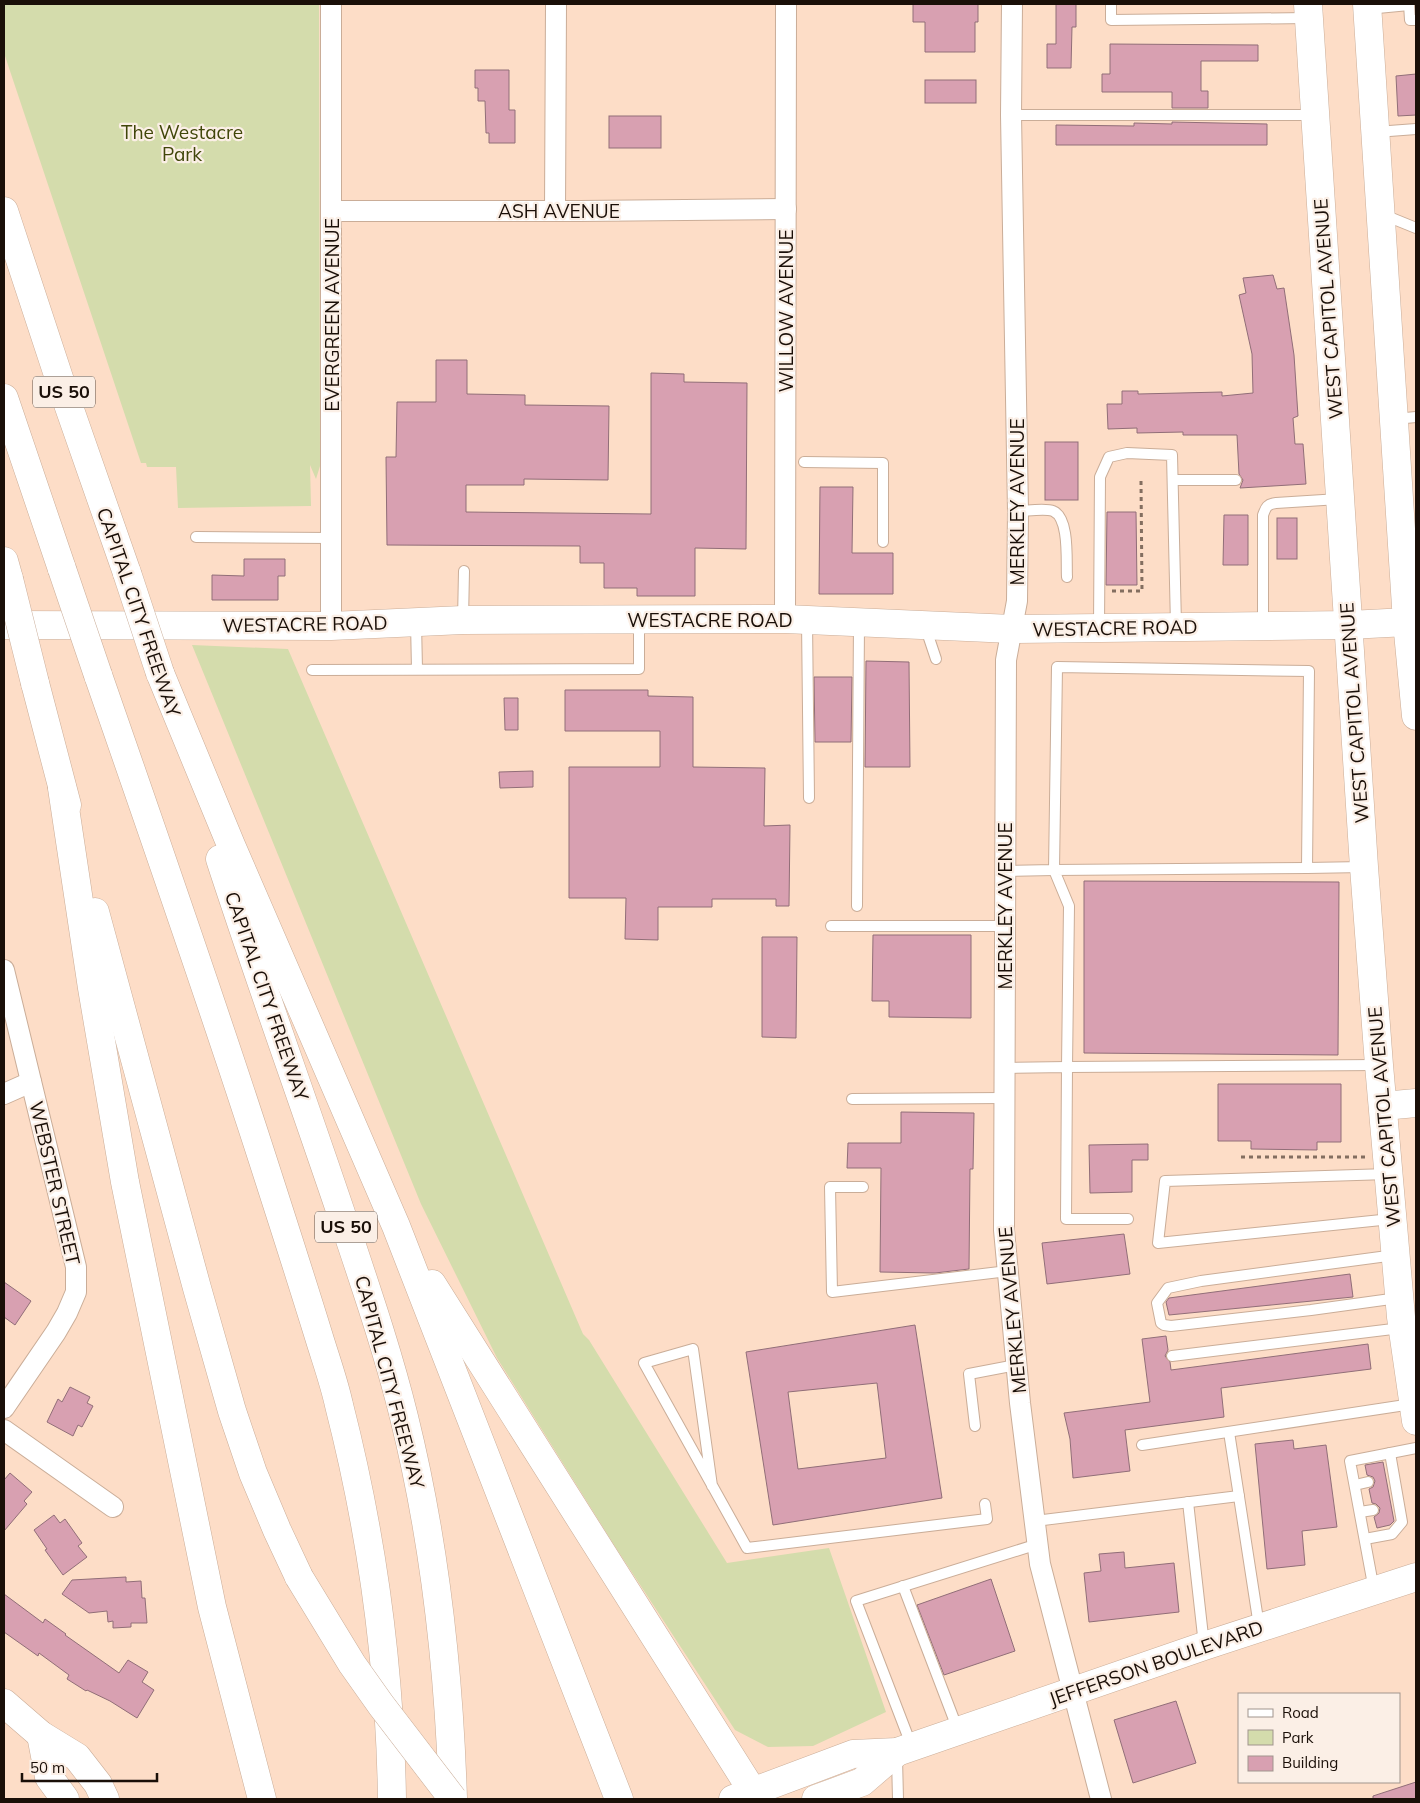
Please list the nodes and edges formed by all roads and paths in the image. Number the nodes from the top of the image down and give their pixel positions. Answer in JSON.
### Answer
{"nodes":[{"id":1,"x":331,"y":4,"type":"edge"},
{"id":2,"x":556,"y":4,"type":"edge"},
{"id":3,"x":786,"y":4,"type":"edge"},
{"id":4,"x":1012,"y":4,"type":"edge"},
{"id":5,"x":1111,"y":4,"type":"edge"},
{"id":6,"x":1409,"y":5,"type":"edge"},
{"id":7,"x":1367,"y":6,"type":"edge"},
{"id":8,"x":1309,"y":11,"type":"edge"},
{"id":9,"x":1416,"y":20,"type":"edge"},
{"id":10,"x":1011,"y":114,"type":"junction"},
{"id":11,"x":1316,"y":115,"type":"junction"},
{"id":12,"x":1416,"y":129,"type":"edge"},
{"id":13,"x":1375,"y":132,"type":"junction"},
{"id":14,"x":786,"y":209,"type":"junction"},
{"id":15,"x":4,"y":210,"type":"edge"},
{"id":16,"x":332,"y":210,"type":"junction"},
{"id":17,"x":555,"y":211,"type":"junction"},
{"id":18,"x":1380,"y":214,"type":"junction"},
{"id":19,"x":1416,"y":228,"type":"edge"},
{"id":20,"x":4,"y":398,"type":"edge"},
{"id":21,"x":1405,"y":418,"type":"edge"},
{"id":22,"x":804,"y":462,"type":"dead end"},
{"id":23,"x":1173,"y":480,"type":"junction"},
{"id":24,"x":1236,"y":480,"type":"dead end"},
{"id":25,"x":1141,"y":481,"type":"dead end"},
{"id":26,"x":1340,"y":499,"type":"junction"},
{"id":27,"x":1018,"y":512,"type":"junction"},
{"id":28,"x":196,"y":537,"type":"dead end"},
{"id":29,"x":332,"y":538,"type":"junction"},
{"id":30,"x":883,"y":542,"type":"dead end"},
{"id":31,"x":1410,"y":564,"type":"edge"},
{"id":32,"x":6,"y":570,"type":"edge"},
{"id":33,"x":464,"y":571,"type":"dead end"},
{"id":34,"x":1067,"y":577,"type":"dead end"},
{"id":35,"x":1110,"y":598,"type":"dead end"},
{"id":36,"x":796,"y":619,"type":"junction"},
{"id":37,"x":463,"y":620,"type":"junction"},
{"id":38,"x":639,"y":620,"type":"junction"},
{"id":39,"x":416,"y":622,"type":"junction"},
{"id":40,"x":859,"y":622,"type":"junction"},
{"id":41,"x":1411,"y":622,"type":"edge"},
{"id":42,"x":4,"y":625,"type":"edge"},
{"id":43,"x":924,"y":625,"type":"junction"},
{"id":44,"x":1348,"y":625,"type":"junction"},
{"id":45,"x":331,"y":626,"type":"junction"},
{"id":46,"x":1263,"y":626,"type":"junction"},
{"id":47,"x":1176,"y":627,"type":"junction"},
{"id":48,"x":1100,"y":628,"type":"junction"},
{"id":49,"x":1012,"y":629,"type":"junction"},
{"id":50,"x":936,"y":659,"type":"dead end"},
{"id":51,"x":417,"y":669,"type":"junction"},
{"id":52,"x":312,"y":670,"type":"dead end"},
{"id":53,"x":160,"y":673,"type":"junction"},
{"id":54,"x":1415,"y":682,"type":"edge"},
{"id":55,"x":1416,"y":716,"type":"edge"},
{"id":56,"x":62,"y":788,"type":"junction"},
{"id":57,"x":809,"y":798,"type":"dead end"},
{"id":58,"x":1364,"y":867,"type":"junction"},
{"id":59,"x":1307,"y":868,"type":"junction"},
{"id":60,"x":1054,"y":870,"type":"junction"},
{"id":61,"x":1005,"y":871,"type":"junction"},
{"id":62,"x":857,"y":906,"type":"dead end"},
{"id":63,"x":831,"y":926,"type":"dead end"},
{"id":64,"x":1005,"y":926,"type":"junction"},
{"id":65,"x":4,"y":970,"type":"edge"},
{"id":66,"x":1379,"y":1064,"type":"junction"},
{"id":67,"x":1068,"y":1067,"type":"junction"},
{"id":68,"x":1004,"y":1068,"type":"junction"},
{"id":69,"x":31,"y":1082,"type":"junction"},
{"id":70,"x":4,"y":1094,"type":"edge"},
{"id":71,"x":1004,"y":1098,"type":"junction"},
{"id":72,"x":852,"y":1100,"type":"dead end"},
{"id":73,"x":1416,"y":1103,"type":"edge"},
{"id":74,"x":1383,"y":1106,"type":"junction"},
{"id":75,"x":1241,"y":1157,"type":"dead end"},
{"id":76,"x":1366,"y":1157,"type":"dead end"},
{"id":77,"x":1389,"y":1174,"type":"junction"},
{"id":78,"x":863,"y":1187,"type":"dead end"},
{"id":79,"x":1392,"y":1219,"type":"junction"},
{"id":80,"x":1128,"y":1220,"type":"dead end"},
{"id":81,"x":396,"y":1226,"type":"junction"},
{"id":82,"x":1395,"y":1255,"type":"junction"},
{"id":83,"x":1008,"y":1271,"type":"junction"},
{"id":84,"x":1399,"y":1298,"type":"junction"},
{"id":85,"x":1402,"y":1328,"type":"junction"},
{"id":86,"x":1172,"y":1356,"type":"dead end"},
{"id":87,"x":1016,"y":1366,"type":"junction"},
{"id":88,"x":4,"y":1408,"type":"edge"},
{"id":89,"x":1415,"y":1412,"type":"edge"},
{"id":90,"x":975,"y":1426,"type":"dead end"},
{"id":91,"x":4,"y":1430,"type":"edge"},
{"id":92,"x":1229,"y":1432,"type":"junction"},
{"id":93,"x":1142,"y":1445,"type":"dead end"},
{"id":94,"x":1416,"y":1448,"type":"edge"},
{"id":95,"x":1390,"y":1453,"type":"junction"},
{"id":96,"x":1368,"y":1482,"type":"dead end"},
{"id":97,"x":1354,"y":1485,"type":"junction"},
{"id":98,"x":712,"y":1486,"type":"junction"},
{"id":99,"x":1239,"y":1496,"type":"junction"},
{"id":100,"x":1188,"y":1502,"type":"junction"},
{"id":101,"x":985,"y":1504,"type":"dead end"},
{"id":102,"x":113,"y":1508,"type":"dead end"},
{"id":103,"x":1373,"y":1510,"type":"dead end"},
{"id":104,"x":1360,"y":1512,"type":"junction"},
{"id":105,"x":1034,"y":1521,"type":"junction"},
{"id":106,"x":1365,"y":1539,"type":"junction"},
{"id":107,"x":1038,"y":1544,"type":"junction"},
{"id":108,"x":1416,"y":1577,"type":"edge"},
{"id":109,"x":903,"y":1586,"type":"junction"},
{"id":110,"x":1375,"y":1590,"type":"junction"},
{"id":111,"x":1260,"y":1628,"type":"junction"},
{"id":112,"x":1204,"y":1646,"type":"junction"},
{"id":113,"x":1072,"y":1690,"type":"junction"},
{"id":114,"x":4,"y":1703,"type":"edge"},
{"id":115,"x":958,"y":1730,"type":"junction"},
{"id":116,"x":41,"y":1735,"type":"junction"},
{"id":117,"x":904,"y":1750,"type":"junction"},
{"id":118,"x":862,"y":1782,"type":"junction"},
{"id":119,"x":747,"y":1797,"type":"edge"},
{"id":120,"x":65,"y":1799,"type":"edge"},
{"id":121,"x":105,"y":1799,"type":"edge"},
{"id":122,"x":262,"y":1799,"type":"edge"},
{"id":123,"x":392,"y":1799,"type":"edge"},
{"id":124,"x":453,"y":1799,"type":"edge"},
{"id":125,"x":619,"y":1799,"type":"edge"},
{"id":126,"x":816,"y":1799,"type":"edge"},
{"id":127,"x":840,"y":1799,"type":"edge"},
{"id":128,"x":898,"y":1799,"type":"edge"},
{"id":129,"x":1101,"y":1799,"type":"edge"}],
"edges":[{"from":1,"to":16,"type":"street","name":"EVERGREEN AVENUE"},
{"from":2,"to":17,"type":"street"},
{"from":3,"to":14,"type":"street","name":"WILLOW AVENUE"},
{"from":4,"to":10,"type":"street","name":"MERKLEY AVENUE"},
{"from":5,"to":8,"type":"lane"},
{"from":6,"to":7,"type":"lane"},
{"from":6,"to":9,"type":"lane"},
{"from":7,"to":13,"type":"main road"},
{"from":8,"to":11,"type":"main road","name":"WEST CAPITOL AVENUE"},
{"from":10,"to":11,"type":"lane"},
{"from":10,"to":27,"type":"street","name":"MERKLEY AVENUE"},
{"from":11,"to":26,"type":"main road","name":"WEST CAPITOL AVENUE"},
{"from":12,"to":13,"type":"lane"},
{"from":13,"to":18,"type":"main road"},
{"from":14,"to":17,"type":"street","name":"ASH AVENUE"},
{"from":14,"to":36,"type":"street","name":"WILLOW AVENUE"},
{"from":15,"to":53,"type":"main road","name":"CAPITAL CITY FREEWAY","number":"US 50","bridge":true},
{"from":16,"to":17,"type":"street","name":"ASH AVENUE"},
{"from":16,"to":29,"type":"street","name":"EVERGREEN AVENUE"},
{"from":18,"to":19,"type":"lane"},
{"from":18,"to":21,"type":"main road"},
{"from":20,"to":123,"type":"main road","number":"US 50","bridge":true},
{"from":21,"to":31,"type":"main road"},
{"from":22,"to":30,"type":"lane"},
{"from":23,"to":24,"type":"lane"},
{"from":23,"to":47,"type":"lane"},
{"from":23,"to":48,"type":"lane"},
{"from":25,"to":35,"type":"path"},
{"from":26,"to":44,"type":"main road","name":"WEST CAPITOL AVENUE"},
{"from":26,"to":46,"type":"lane"},
{"from":27,"to":34,"type":"lane"},
{"from":27,"to":49,"type":"street","name":"MERKLEY AVENUE"},
{"from":28,"to":29,"type":"lane"},
{"from":29,"to":45,"type":"street","name":"EVERGREEN AVENUE"},
{"from":31,"to":41,"type":"main road"},
{"from":32,"to":56,"type":"main road","bridge":true},
{"from":33,"to":37,"type":"lane"},
{"from":36,"to":38,"type":"main road","name":"WESTACRE ROAD"},
{"from":36,"to":40,"type":"main road","name":"WESTACRE ROAD"},
{"from":36,"to":57,"type":"lane"},
{"from":37,"to":38,"type":"main road","name":"WESTACRE ROAD"},
{"from":37,"to":39,"type":"main road","name":"WESTACRE ROAD"},
{"from":38,"to":51,"type":"lane"},
{"from":39,"to":45,"type":"main road","name":"WESTACRE ROAD"},
{"from":39,"to":51,"type":"lane"},
{"from":40,"to":43,"type":"main road","name":"WESTACRE ROAD"},
{"from":40,"to":62,"type":"lane"},
{"from":41,"to":44,"type":"main road","name":"WESTACRE ROAD"},
{"from":41,"to":54,"type":"main road"},
{"from":42,"to":45,"type":"main road","name":"WESTACRE ROAD"},
{"from":43,"to":49,"type":"main road","name":"WESTACRE ROAD"},
{"from":43,"to":50,"type":"lane"},
{"from":44,"to":46,"type":"main road","name":"WESTACRE ROAD"},
{"from":44,"to":58,"type":"main road","name":"WEST CAPITOL AVENUE"},
{"from":46,"to":47,"type":"main road","name":"WESTACRE ROAD"},
{"from":47,"to":48,"type":"main road","name":"WESTACRE ROAD"},
{"from":48,"to":49,"type":"main road","name":"WESTACRE ROAD"},
{"from":49,"to":61,"type":"street","name":"MERKLEY AVENUE"},
{"from":51,"to":52,"type":"lane"},
{"from":53,"to":81,"type":"main road"},
{"from":53,"to":124,"type":"main road","name":"CAPITAL CITY FREEWAY","number":"US 50"},
{"from":54,"to":55,"type":"main road"},
{"from":56,"to":122,"type":"main road"},
{"from":56,"to":124,"type":"main road","bridge":true},
{"from":58,"to":59,"type":"lane"},
{"from":58,"to":66,"type":"main road","name":"WEST CAPITOL AVENUE"},
{"from":59,"to":60,"type":"lane"},
{"from":59,"to":60,"type":"lane"},
{"from":60,"to":61,"type":"lane"},
{"from":60,"to":67,"type":"lane"},
{"from":61,"to":64,"type":"street","name":"MERKLEY AVENUE"},
{"from":63,"to":64,"type":"lane"},
{"from":64,"to":68,"type":"street","name":"MERKLEY AVENUE"},
{"from":65,"to":69,"type":"street","name":"WEBSTER STREET"},
{"from":66,"to":67,"type":"lane"},
{"from":66,"to":74,"type":"main road","name":"WEST CAPITOL AVENUE"},
{"from":67,"to":68,"type":"lane"},
{"from":67,"to":80,"type":"lane"},
{"from":68,"to":71,"type":"street","name":"MERKLEY AVENUE"},
{"from":69,"to":70,"type":"street"},
{"from":69,"to":88,"type":"street","name":"WEBSTER STREET"},
{"from":71,"to":72,"type":"lane"},
{"from":71,"to":83,"type":"street","name":"MERKLEY AVENUE"},
{"from":73,"to":74,"type":"main road"},
{"from":74,"to":77,"type":"main road","name":"WEST CAPITOL AVENUE"},
{"from":75,"to":76,"type":"path"},
{"from":77,"to":79,"type":"main road","name":"WEST CAPITOL AVENUE"},
{"from":77,"to":79,"type":"lane"},
{"from":78,"to":83,"type":"lane"},
{"from":79,"to":82,"type":"main road","name":"WEST CAPITOL AVENUE"},
{"from":81,"to":119,"type":"main road"},
{"from":81,"to":125,"type":"main road"},
{"from":82,"to":84,"type":"main road","name":"WEST CAPITOL AVENUE"},
{"from":82,"to":84,"type":"lane"},
{"from":83,"to":87,"type":"street","name":"MERKLEY AVENUE"},
{"from":84,"to":85,"type":"main road","name":"WEST CAPITOL AVENUE"},
{"from":85,"to":86,"type":"lane"},
{"from":85,"to":89,"type":"main road","name":"WEST CAPITOL AVENUE"},
{"from":87,"to":90,"type":"lane"},
{"from":87,"to":105,"type":"street","name":"MERKLEY AVENUE"},
{"from":89,"to":92,"type":"lane"},
{"from":91,"to":102,"type":"street"},
{"from":92,"to":93,"type":"lane"},
{"from":92,"to":99,"type":"lane"},
{"from":94,"to":95,"type":"lane"},
{"from":95,"to":97,"type":"lane"},
{"from":95,"to":106,"type":"lane"},
{"from":96,"to":97,"type":"lane"},
{"from":97,"to":104,"type":"lane"},
{"from":98,"to":98,"type":"lane"},
{"from":98,"to":101,"type":"lane"},
{"from":99,"to":100,"type":"lane"},
{"from":99,"to":111,"type":"lane"},
{"from":100,"to":105,"type":"lane"},
{"from":100,"to":112,"type":"lane"},
{"from":103,"to":104,"type":"lane"},
{"from":104,"to":106,"type":"lane"},
{"from":105,"to":107,"type":"street","name":"MERKLEY AVENUE"},
{"from":106,"to":110,"type":"lane"},
{"from":107,"to":109,"type":"lane"},
{"from":107,"to":113,"type":"street","name":"MERKLEY AVENUE"},
{"from":108,"to":110,"type":"main road","name":"JEFFERSON BOULEVARD"},
{"from":109,"to":115,"type":"lane"},
{"from":109,"to":117,"type":"lane"},
{"from":110,"to":111,"type":"main road","name":"JEFFERSON BOULEVARD"},
{"from":111,"to":112,"type":"main road","name":"JEFFERSON BOULEVARD"},
{"from":112,"to":113,"type":"main road","name":"JEFFERSON BOULEVARD"},
{"from":113,"to":115,"type":"main road","name":"JEFFERSON BOULEVARD"},
{"from":113,"to":129,"type":"street","name":"MERKLEY AVENUE"},
{"from":114,"to":116,"type":"main road"},
{"from":115,"to":117,"type":"main road","name":"JEFFERSON BOULEVARD"},
{"from":116,"to":120,"type":"main road"},
{"from":116,"to":121,"type":"main road"},
{"from":117,"to":118,"type":"main road","name":"JEFFERSON BOULEVARD"},
{"from":117,"to":119,"type":"main road","name":"JEFFERSON BOULEVARD"},
{"from":117,"to":128,"type":"lane"},
{"from":118,"to":126,"type":"main road","name":"JEFFERSON BOULEVARD"},
{"from":118,"to":127,"type":"main road"}]}
